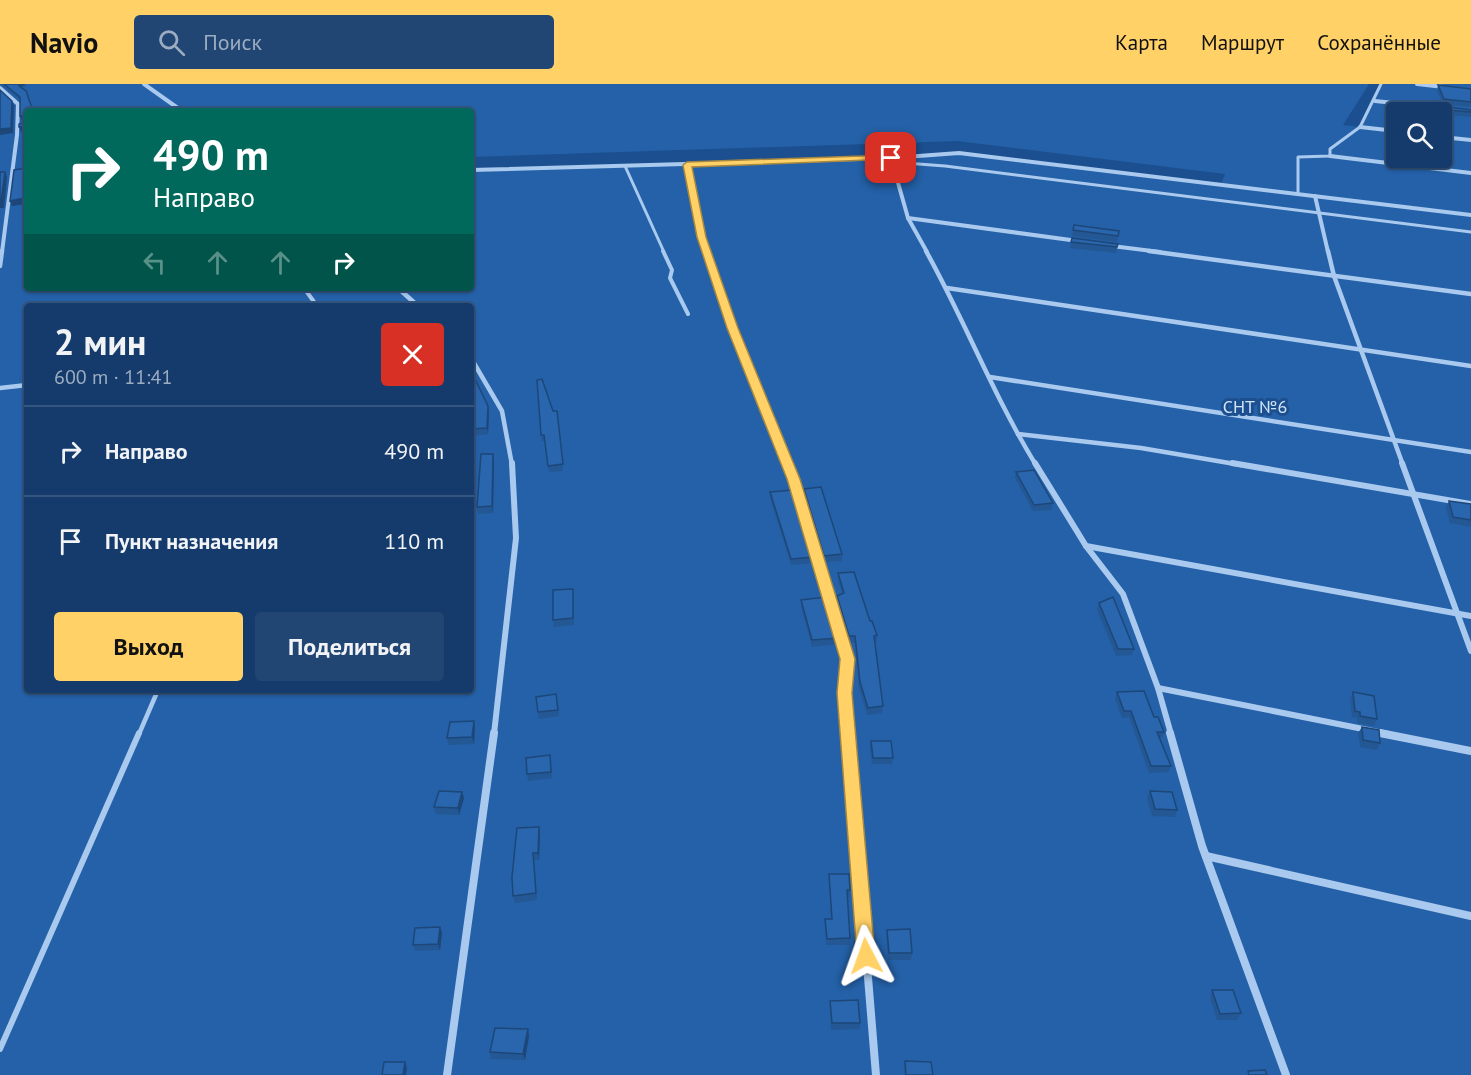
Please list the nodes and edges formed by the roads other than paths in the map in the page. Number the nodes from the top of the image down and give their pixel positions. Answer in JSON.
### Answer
{"nodes":[{"id":1,"x":144,"y":84,"type":"edge"},
{"id":2,"x":1381,"y":84,"type":"edge"},
{"id":3,"x":1417,"y":84,"type":"edge"},
{"id":4,"x":1449,"y":87,"type":"edge"},
{"id":5,"x":0,"y":88,"type":"edge"},
{"id":6,"x":1375,"y":101,"type":"junction"},
{"id":7,"x":178,"y":108,"type":"edge"},
{"id":8,"x":1460,"y":110,"type":"edge"},
{"id":9,"x":24,"y":125,"type":"edge"},
{"id":10,"x":17,"y":126,"type":"junction"},
{"id":11,"x":1360,"y":127,"type":"junction"},
{"id":12,"x":1386,"y":130,"type":"edge"},
{"id":13,"x":1452,"y":138,"type":"edge"},
{"id":14,"x":1471,"y":140,"type":"edge"},
{"id":15,"x":1330,"y":156,"type":"junction"},
{"id":16,"x":892,"y":160,"type":"junction"},
{"id":17,"x":687,"y":165,"type":"junction"},
{"id":18,"x":625,"y":166,"type":"junction"},
{"id":19,"x":474,"y":170,"type":"edge"},
{"id":20,"x":1471,"y":173,"type":"edge"},
{"id":21,"x":1298,"y":194,"type":"junction"},
{"id":22,"x":1315,"y":196,"type":"junction"},
{"id":23,"x":1319,"y":213,"type":"junction"},
{"id":24,"x":1471,"y":214,"type":"edge"},
{"id":25,"x":908,"y":218,"type":"junction"},
{"id":26,"x":1471,"y":232,"type":"edge"},
{"id":27,"x":1086,"y":242,"type":"edge"},
{"id":28,"x":1109,"y":245,"type":"edge"},
{"id":29,"x":0,"y":266,"type":"edge"},
{"id":30,"x":1334,"y":276,"type":"junction"},
{"id":31,"x":947,"y":288,"type":"junction"},
{"id":32,"x":401,"y":291,"type":"edge"},
{"id":33,"x":1471,"y":294,"type":"edge"},
{"id":34,"x":415,"y":303,"type":"edge"},
{"id":35,"x":688,"y":314,"type":"dead end"},
{"id":36,"x":1360,"y":349,"type":"junction"},
{"id":37,"x":474,"y":363,"type":"edge"},
{"id":38,"x":1471,"y":366,"type":"edge"},
{"id":39,"x":990,"y":376,"type":"junction"},
{"id":40,"x":24,"y":385,"type":"edge"},
{"id":41,"x":0,"y":388,"type":"edge"},
{"id":42,"x":1018,"y":434,"type":"junction"},
{"id":43,"x":1393,"y":439,"type":"junction"},
{"id":44,"x":1471,"y":452,"type":"edge"},
{"id":45,"x":1414,"y":495,"type":"junction"},
{"id":46,"x":1471,"y":504,"type":"edge"},
{"id":47,"x":1086,"y":546,"type":"junction"},
{"id":48,"x":1457,"y":613,"type":"junction"},
{"id":49,"x":1471,"y":616,"type":"edge"},
{"id":50,"x":1471,"y":651,"type":"edge"},
{"id":51,"x":1158,"y":688,"type":"junction"},
{"id":52,"x":157,"y":693,"type":"edge"},
{"id":53,"x":1471,"y":751,"type":"edge"},
{"id":54,"x":1206,"y":856,"type":"junction"},
{"id":55,"x":1471,"y":916,"type":"edge"},
{"id":56,"x":0,"y":1048,"type":"edge"},
{"id":57,"x":447,"y":1075,"type":"edge"},
{"id":58,"x":876,"y":1075,"type":"edge"},
{"id":59,"x":1286,"y":1075,"type":"edge"}],
"edges":[{"from":1,"to":7,"type":"street"},
{"from":2,"to":6,"type":"lane"},
{"from":3,"to":4,"type":"street"},
{"from":5,"to":10,"type":"street"},
{"from":6,"to":8,"type":"street"},
{"from":6,"to":11,"type":"lane"},
{"from":9,"to":10,"type":"lane"},
{"from":10,"to":29,"type":"street"},
{"from":11,"to":12,"type":"street"},
{"from":11,"to":15,"type":"lane"},
{"from":13,"to":14,"type":"street"},
{"from":15,"to":20,"type":"street"},
{"from":15,"to":21,"type":"lane"},
{"from":16,"to":17,"type":"street"},
{"from":16,"to":21,"type":"street"},
{"from":16,"to":23,"type":"lane"},
{"from":16,"to":25,"type":"street"},
{"from":17,"to":18,"type":"street"},
{"from":17,"to":58,"type":"street"},
{"from":18,"to":19,"type":"street"},
{"from":18,"to":35,"type":"lane"},
{"from":21,"to":22,"type":"street"},
{"from":22,"to":23,"type":"street"},
{"from":22,"to":24,"type":"street"},
{"from":23,"to":26,"type":"lane"},
{"from":23,"to":30,"type":"street"},
{"from":25,"to":27,"type":"street"},
{"from":25,"to":31,"type":"street"},
{"from":28,"to":30,"type":"street"},
{"from":30,"to":33,"type":"street"},
{"from":30,"to":36,"type":"street"},
{"from":31,"to":36,"type":"street"},
{"from":31,"to":39,"type":"street"},
{"from":32,"to":34,"type":"street"},
{"from":36,"to":38,"type":"street"},
{"from":36,"to":43,"type":"street"},
{"from":37,"to":57,"type":"street"},
{"from":39,"to":42,"type":"street"},
{"from":39,"to":43,"type":"street"},
{"from":40,"to":41,"type":"street"},
{"from":42,"to":45,"type":"street"},
{"from":42,"to":47,"type":"street"},
{"from":43,"to":44,"type":"street"},
{"from":43,"to":45,"type":"street"},
{"from":45,"to":46,"type":"street"},
{"from":45,"to":48,"type":"street"},
{"from":47,"to":48,"type":"street"},
{"from":47,"to":51,"type":"street"},
{"from":48,"to":49,"type":"street"},
{"from":48,"to":50,"type":"street"},
{"from":51,"to":53,"type":"street"},
{"from":51,"to":54,"type":"street"},
{"from":52,"to":56,"type":"lane"},
{"from":54,"to":55,"type":"street"},
{"from":54,"to":59,"type":"street"}]}
